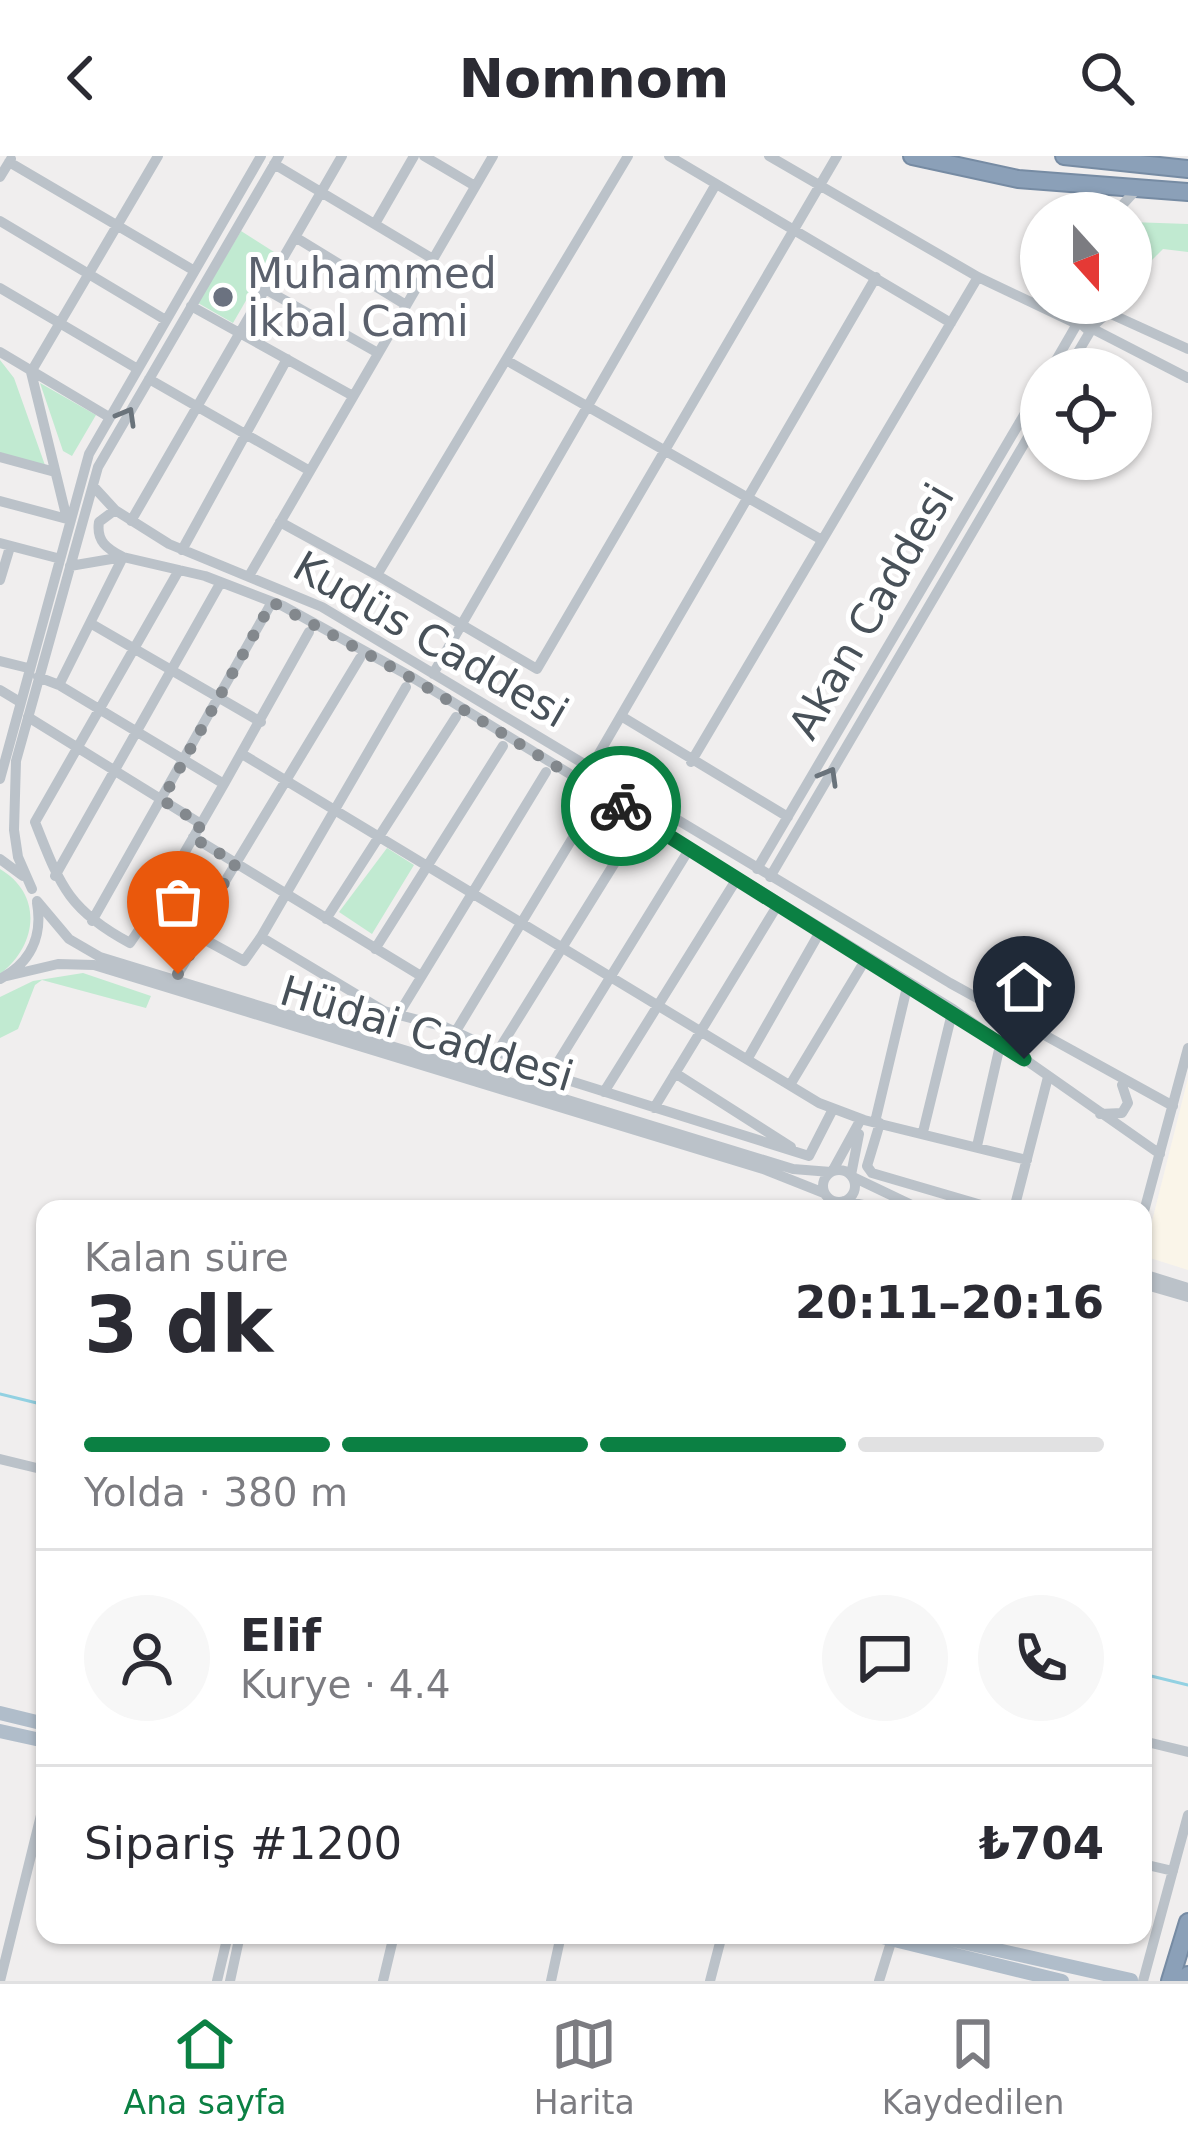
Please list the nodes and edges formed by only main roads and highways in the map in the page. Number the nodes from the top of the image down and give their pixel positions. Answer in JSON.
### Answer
{"nodes":[{"id":1,"x":912,"y":156,"type":"edge"},
{"id":2,"x":1064,"y":156,"type":"edge"},
{"id":3,"x":1101,"y":158,"type":"edge"},
{"id":4,"x":1188,"y":169,"type":"edge"},
{"id":5,"x":1188,"y":192,"type":"edge"},
{"id":6,"x":0,"y":1713,"type":"edge"},
{"id":7,"x":36,"y":1722,"type":"edge"},
{"id":8,"x":0,"y":1731,"type":"edge"},
{"id":9,"x":36,"y":1739,"type":"edge"},
{"id":10,"x":1188,"y":1922,"type":"edge"},
{"id":11,"x":912,"y":1944,"type":"edge"},
{"id":12,"x":970,"y":1944,"type":"edge"},
{"id":13,"x":1175,"y":1979,"type":"edge"},
{"id":14,"x":1062,"y":1981,"type":"edge"},
{"id":15,"x":1130,"y":1981,"type":"edge"},
{"id":16,"x":1143,"y":1981,"type":"edge"}],
"edges":[{"from":1,"to":5,"type":"highway"},
{"from":2,"to":3,"type":"highway"},
{"from":3,"to":4,"type":"highway"},
{"from":6,"to":7,"type":"main road"},
{"from":8,"to":9,"type":"main road"},
{"from":10,"to":13,"type":"highway"},
{"from":11,"to":14,"type":"main road"},
{"from":12,"to":15,"type":"main road"},
{"from":15,"to":16,"type":"main road"}]}
